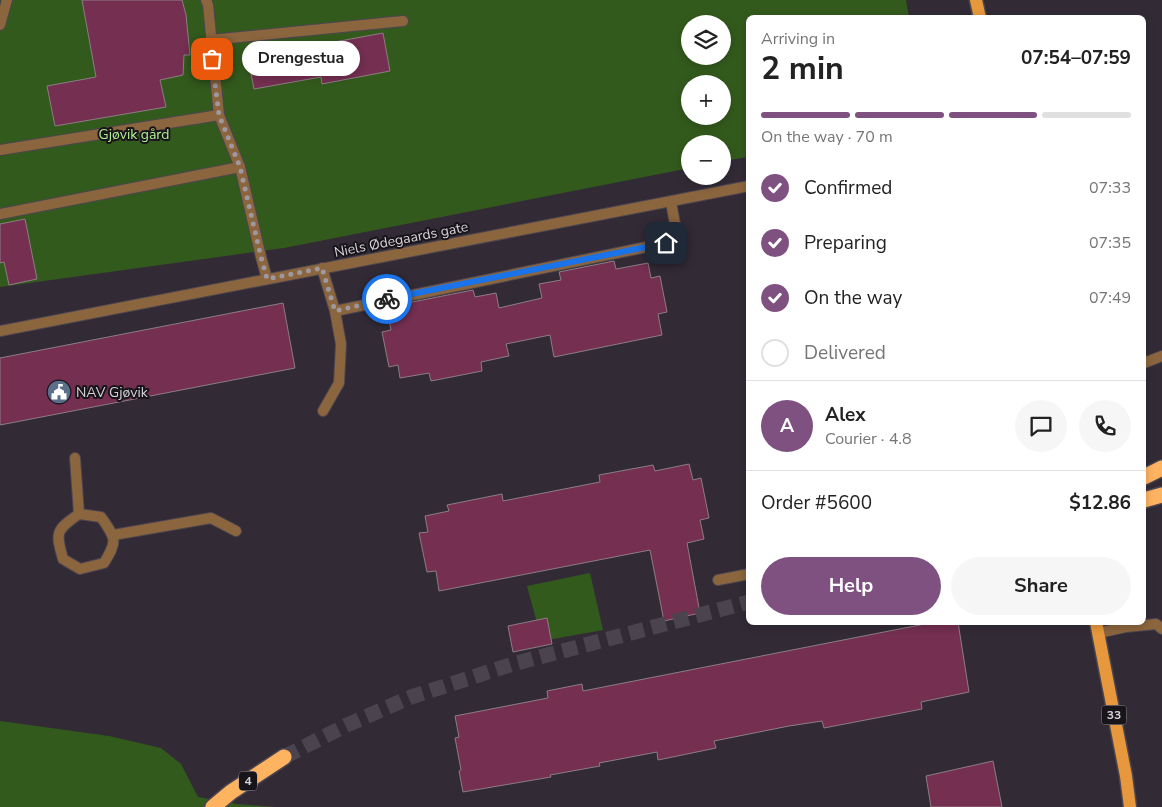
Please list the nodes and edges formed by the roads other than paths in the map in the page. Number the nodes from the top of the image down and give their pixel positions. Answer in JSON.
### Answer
{"nodes":[{"id":1,"x":7,"y":0,"type":"edge"},
{"id":2,"x":206,"y":0,"type":"edge"},
{"id":3,"x":976,"y":0,"type":"edge"},
{"id":4,"x":979,"y":15,"type":"edge"},
{"id":5,"x":403,"y":21,"type":"dead end"},
{"id":6,"x":0,"y":25,"type":"edge"},
{"id":7,"x":210,"y":40,"type":"junction"},
{"id":8,"x":219,"y":115,"type":"junction"},
{"id":9,"x":0,"y":150,"type":"edge"},
{"id":10,"x":240,"y":167,"type":"junction"},
{"id":11,"x":746,"y":187,"type":"edge"},
{"id":12,"x":671,"y":202,"type":"junction"},
{"id":13,"x":0,"y":214,"type":"edge"},
{"id":14,"x":322,"y":268,"type":"junction"},
{"id":15,"x":267,"y":279,"type":"junction"},
{"id":16,"x":335,"y":311,"type":"junction"},
{"id":17,"x":0,"y":331,"type":"edge"},
{"id":18,"x":1162,"y":356,"type":"edge"},
{"id":19,"x":1146,"y":362,"type":"edge"},
{"id":20,"x":323,"y":410,"type":"dead end"},
{"id":21,"x":75,"y":458,"type":"dead end"},
{"id":22,"x":1162,"y":468,"type":"edge"},
{"id":23,"x":1146,"y":476,"type":"edge"},
{"id":24,"x":1162,"y":495,"type":"edge"},
{"id":25,"x":1146,"y":499,"type":"edge"},
{"id":26,"x":79,"y":514,"type":"junction"},
{"id":27,"x":236,"y":531,"type":"dead end"},
{"id":28,"x":113,"y":535,"type":"junction"},
{"id":29,"x":746,"y":575,"type":"edge"},
{"id":30,"x":718,"y":580,"type":"dead end"},
{"id":31,"x":1097,"y":628,"type":"edge"},
{"id":32,"x":1162,"y":629,"type":"edge"},
{"id":33,"x":284,"y":757,"type":"tunnel mouth"},
{"id":34,"x":213,"y":807,"type":"edge"},
{"id":35,"x":1130,"y":807,"type":"edge"}],
"edges":[{"from":1,"to":6,"type":"street"},
{"from":2,"to":7,"type":"street"},
{"from":3,"to":4,"type":"main road"},
{"from":5,"to":7,"type":"street"},
{"from":7,"to":8,"type":"street"},
{"from":8,"to":9,"type":"street"},
{"from":8,"to":10,"type":"street"},
{"from":10,"to":13,"type":"street"},
{"from":10,"to":15,"type":"street"},
{"from":11,"to":12,"type":"street","name":"Niels Ødegaards gate"},
{"from":12,"to":14,"type":"street","name":"Niels Ødegaards gate"},
{"from":12,"to":16,"type":"street"},
{"from":14,"to":15,"type":"street","name":"Niels Ødegaards gate"},
{"from":14,"to":16,"type":"street"},
{"from":15,"to":17,"type":"street","name":"Niels Ødegaards gate"},
{"from":16,"to":20,"type":"street"},
{"from":18,"to":19,"type":"street"},
{"from":21,"to":26,"type":"street"},
{"from":22,"to":23,"type":"highway"},
{"from":24,"to":25,"type":"highway"},
{"from":26,"to":28,"type":"street"},
{"from":26,"to":28,"type":"street"},
{"from":27,"to":28,"type":"street"},
{"from":29,"to":30,"type":"street"},
{"from":31,"to":32,"type":"street"},
{"from":31,"to":35,"type":"main road","number":"33"},
{"from":33,"to":34,"type":"highway","number":"4"}]}
